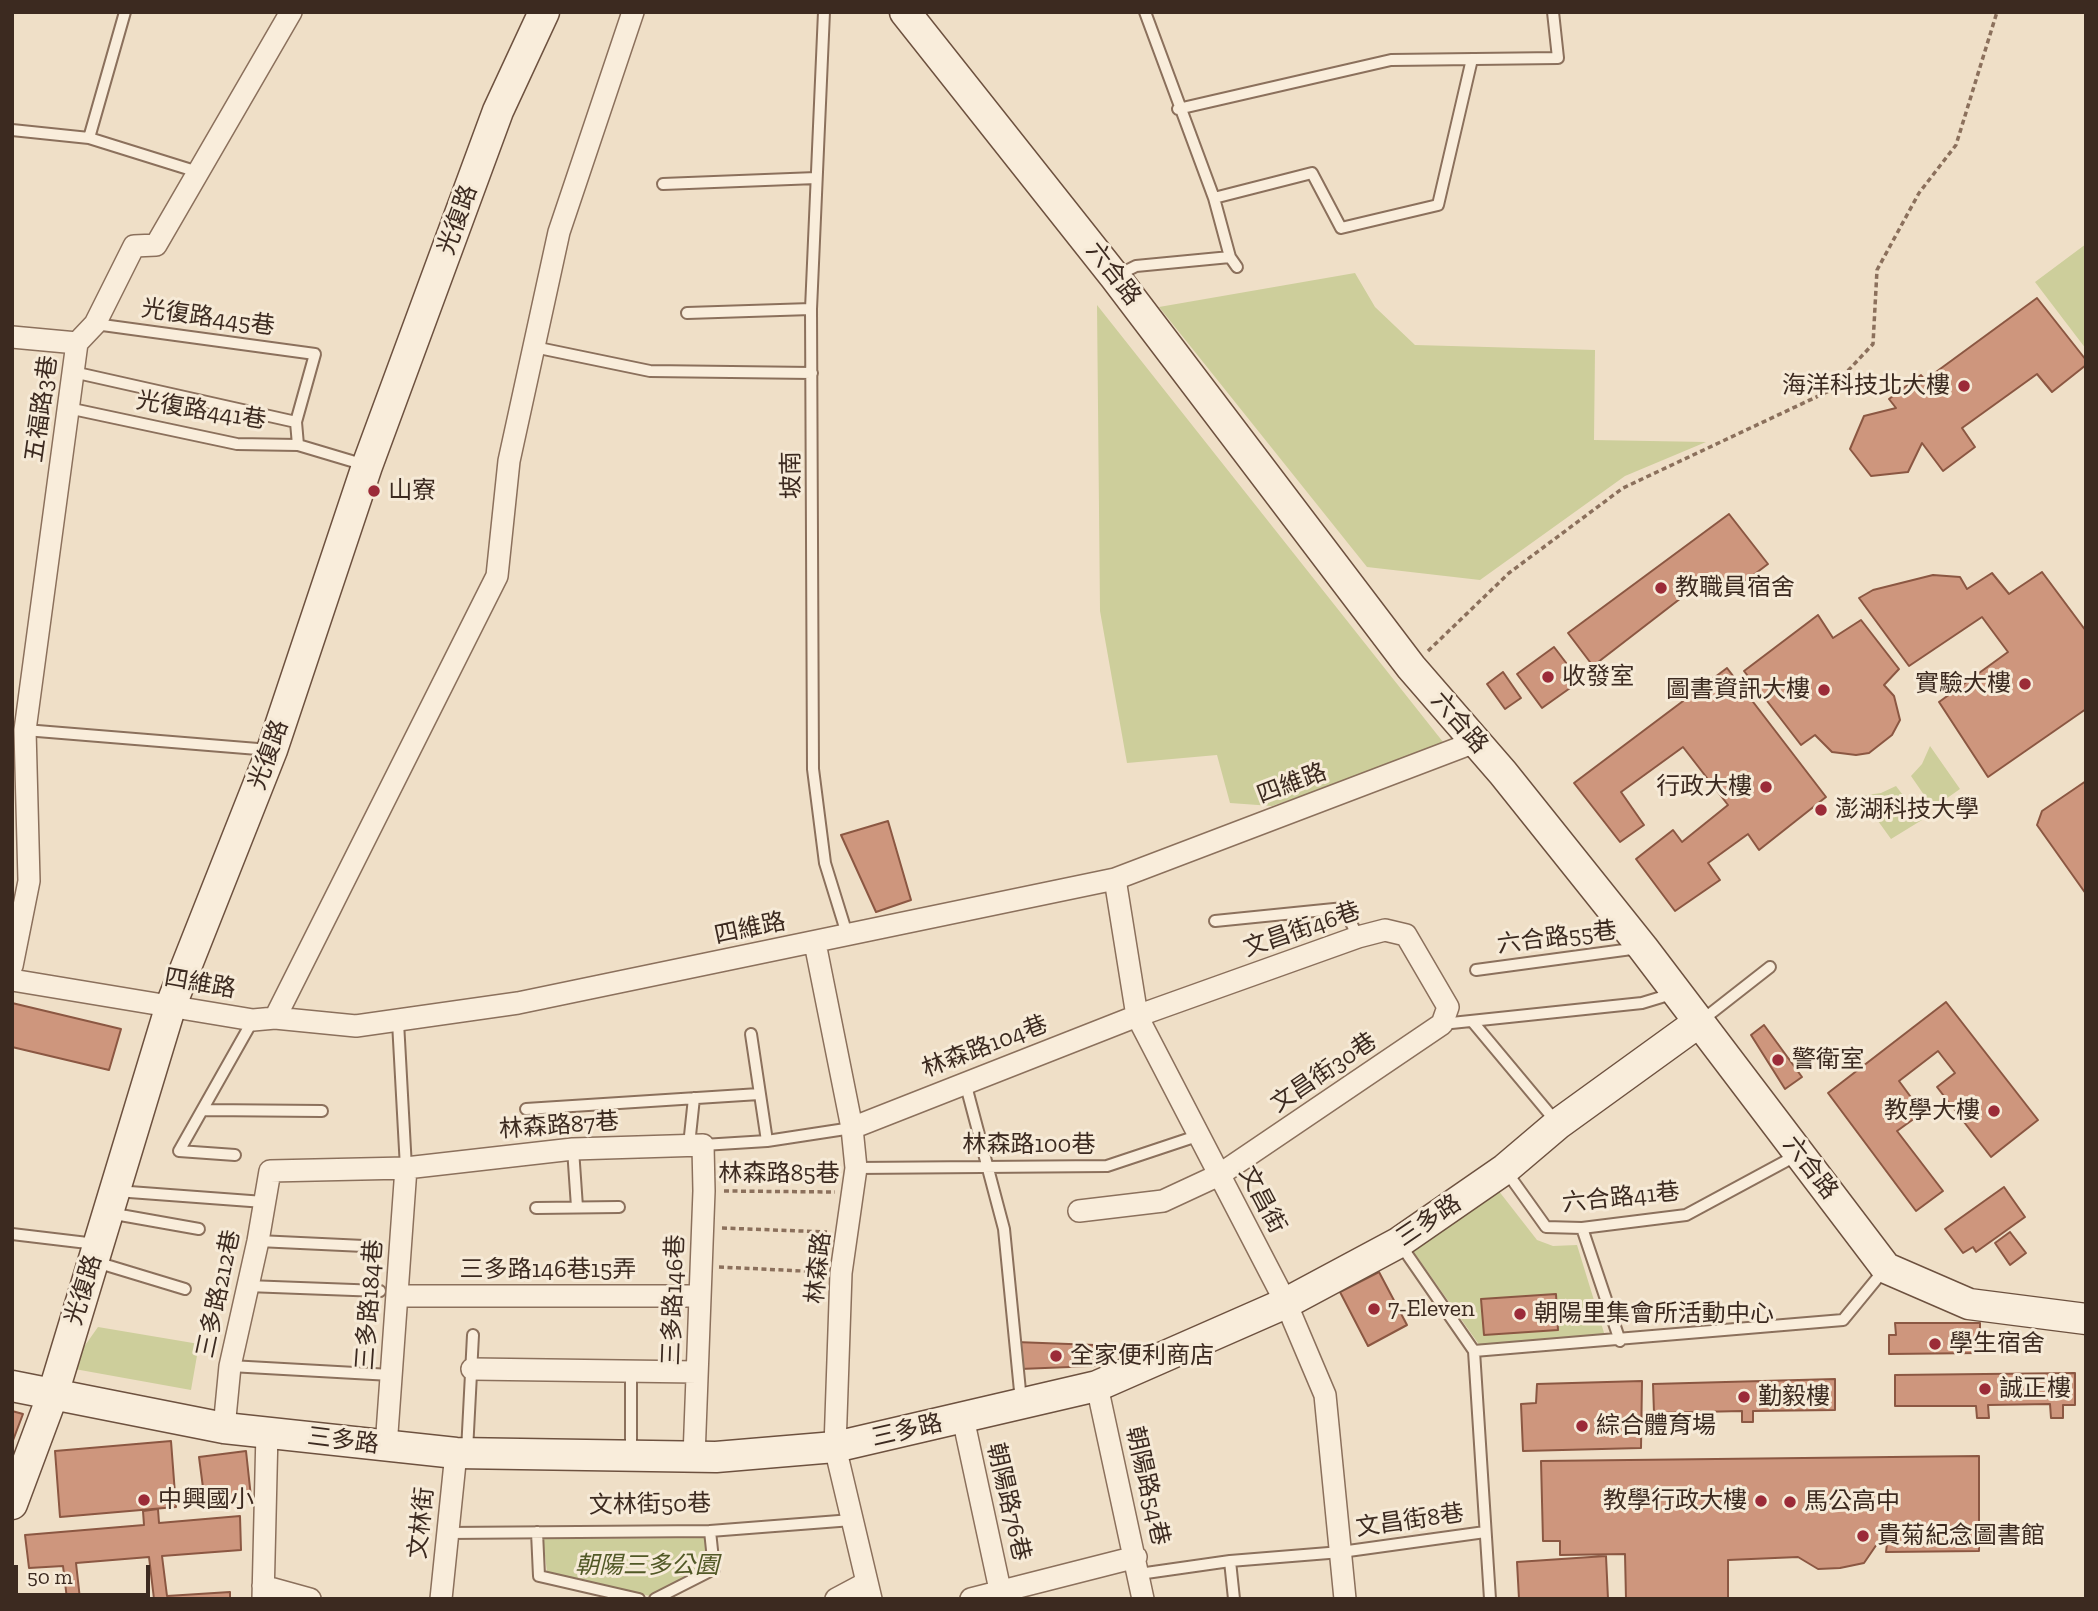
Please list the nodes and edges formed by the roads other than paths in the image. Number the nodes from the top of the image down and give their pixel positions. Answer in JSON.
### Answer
{"nodes":[{"id":1,"x":125,"y":12,"type":"edge"},
{"id":2,"x":291,"y":12,"type":"edge"},
{"id":3,"x":544,"y":12,"type":"edge"},
{"id":4,"x":633,"y":12,"type":"edge"},
{"id":5,"x":824,"y":12,"type":"edge"},
{"id":6,"x":905,"y":12,"type":"edge"},
{"id":7,"x":1145,"y":12,"type":"edge"},
{"id":8,"x":1553,"y":12,"type":"edge"},
{"id":9,"x":1472,"y":59,"type":"junction"},
{"id":10,"x":1178,"y":109,"type":"junction"},
{"id":11,"x":12,"y":130,"type":"edge"},
{"id":12,"x":89,"y":138,"type":"junction"},
{"id":13,"x":198,"y":172,"type":"junction"},
{"id":14,"x":816,"y":178,"type":"junction"},
{"id":15,"x":663,"y":184,"type":"dead end"},
{"id":16,"x":1214,"y":198,"type":"junction"},
{"id":17,"x":1230,"y":257,"type":"junction"},
{"id":18,"x":1237,"y":267,"type":"dead end"},
{"id":19,"x":1115,"y":277,"type":"junction"},
{"id":20,"x":811,"y":309,"type":"junction"},
{"id":21,"x":687,"y":313,"type":"dead end"},
{"id":22,"x":95,"y":324,"type":"junction"},
{"id":23,"x":12,"y":337,"type":"edge"},
{"id":24,"x":77,"y":343,"type":"junction"},
{"id":25,"x":534,"y":347,"type":"junction"},
{"id":26,"x":73,"y":372,"type":"junction"},
{"id":27,"x":812,"y":373,"type":"junction"},
{"id":28,"x":68,"y":408,"type":"junction"},
{"id":29,"x":296,"y":422,"type":"junction"},
{"id":30,"x":298,"y":445,"type":"junction"},
{"id":31,"x":367,"y":466,"type":"junction"},
{"id":32,"x":25,"y":730,"type":"junction"},
{"id":33,"x":1475,"y":742,"type":"junction"},
{"id":34,"x":272,"y":750,"type":"junction"},
{"id":35,"x":1115,"y":879,"type":"junction"},
{"id":36,"x":1215,"y":921,"type":"dead end"},
{"id":37,"x":847,"y":934,"type":"junction"},
{"id":38,"x":1358,"y":937,"type":"junction"},
{"id":39,"x":815,"y":943,"type":"junction"},
{"id":40,"x":1643,"y":948,"type":"junction"},
{"id":41,"x":12,"y":966,"type":"edge"},
{"id":42,"x":1770,"y":967,"type":"dead end"},
{"id":43,"x":1476,"y":970,"type":"dead end"},
{"id":44,"x":12,"y":980,"type":"edge"},
{"id":45,"x":1675,"y":992,"type":"junction"},
{"id":46,"x":171,"y":1005,"type":"junction"},
{"id":47,"x":1137,"y":1016,"type":"junction"},
{"id":48,"x":1446,"y":1016,"type":"junction"},
{"id":49,"x":275,"y":1018,"type":"junction"},
{"id":50,"x":253,"y":1020,"type":"junction"},
{"id":51,"x":1472,"y":1021,"type":"junction"},
{"id":52,"x":398,"y":1022,"type":"junction"},
{"id":53,"x":1699,"y":1022,"type":"junction"},
{"id":54,"x":751,"y":1034,"type":"dead end"},
{"id":55,"x":965,"y":1082,"type":"junction"},
{"id":56,"x":759,"y":1094,"type":"junction"},
{"id":57,"x":694,"y":1098,"type":"junction"},
{"id":58,"x":526,"y":1109,"type":"dead end"},
{"id":59,"x":204,"y":1111,"type":"junction"},
{"id":60,"x":322,"y":1111,"type":"dead end"},
{"id":61,"x":1558,"y":1124,"type":"junction"},
{"id":62,"x":852,"y":1128,"type":"junction"},
{"id":63,"x":1197,"y":1136,"type":"junction"},
{"id":64,"x":767,"y":1141,"type":"junction"},
{"id":65,"x":696,"y":1145,"type":"junction"},
{"id":66,"x":573,"y":1149,"type":"junction"},
{"id":67,"x":1799,"y":1154,"type":"junction"},
{"id":68,"x":235,"y":1155,"type":"dead end"},
{"id":69,"x":989,"y":1166,"type":"junction"},
{"id":70,"x":406,"y":1168,"type":"junction"},
{"id":71,"x":856,"y":1168,"type":"junction"},
{"id":72,"x":1504,"y":1169,"type":"junction"},
{"id":73,"x":270,"y":1171,"type":"joint"},
{"id":74,"x":1219,"y":1175,"type":"junction"},
{"id":75,"x":110,"y":1201,"type":"junction"},
{"id":76,"x":264,"y":1202,"type":"junction"},
{"id":77,"x":576,"y":1207,"type":"junction"},
{"id":78,"x":619,"y":1207,"type":"dead end"},
{"id":79,"x":536,"y":1208,"type":"dead end"},
{"id":80,"x":1079,"y":1211,"type":"dead end"},
{"id":81,"x":199,"y":1228,"type":"dead end"},
{"id":82,"x":1582,"y":1228,"type":"junction"},
{"id":83,"x":12,"y":1234,"type":"edge"},
{"id":84,"x":258,"y":1241,"type":"junction"},
{"id":85,"x":1398,"y":1242,"type":"junction"},
{"id":86,"x":364,"y":1247,"type":"dead end"},
{"id":87,"x":96,"y":1253,"type":"junction"},
{"id":88,"x":1886,"y":1268,"type":"junction"},
{"id":89,"x":247,"y":1286,"type":"junction"},
{"id":90,"x":185,"y":1289,"type":"dead end"},
{"id":91,"x":389,"y":1294,"type":"junction"},
{"id":92,"x":699,"y":1296,"type":"junction"},
{"id":93,"x":1286,"y":1303,"type":"junction"},
{"id":94,"x":2086,"y":1320,"type":"edge"},
{"id":95,"x":473,"y":1335,"type":"dead end"},
{"id":96,"x":1620,"y":1341,"type":"junction"},
{"id":97,"x":1475,"y":1351,"type":"junction"},
{"id":98,"x":230,"y":1366,"type":"junction"},
{"id":99,"x":472,"y":1369,"type":"junction"},
{"id":100,"x":631,"y":1371,"type":"junction"},
{"id":101,"x":697,"y":1372,"type":"junction"},
{"id":102,"x":391,"y":1376,"type":"junction"},
{"id":103,"x":12,"y":1386,"type":"edge"},
{"id":104,"x":1097,"y":1386,"type":"junction"},
{"id":105,"x":53,"y":1394,"type":"junction"},
{"id":106,"x":1021,"y":1404,"type":"junction"},
{"id":107,"x":962,"y":1418,"type":"junction"},
{"id":108,"x":224,"y":1428,"type":"junction"},
{"id":109,"x":267,"y":1432,"type":"junction"},
{"id":110,"x":386,"y":1447,"type":"junction"},
{"id":111,"x":835,"y":1447,"type":"junction"},
{"id":112,"x":461,"y":1453,"type":"junction"},
{"id":113,"x":631,"y":1456,"type":"junction"},
{"id":114,"x":694,"y":1457,"type":"junction"},
{"id":115,"x":12,"y":1504,"type":"edge"},
{"id":116,"x":852,"y":1520,"type":"junction"},
{"id":117,"x":710,"y":1531,"type":"junction"},
{"id":118,"x":537,"y":1532,"type":"junction"},
{"id":119,"x":1485,"y":1532,"type":"junction"},
{"id":120,"x":447,"y":1533,"type":"junction"},
{"id":121,"x":1341,"y":1552,"type":"junction"},
{"id":122,"x":1230,"y":1561,"type":"junction"},
{"id":123,"x":1138,"y":1565,"type":"junction"},
{"id":124,"x":869,"y":1591,"type":"edge"},
{"id":125,"x":263,"y":1592,"type":"edge"},
{"id":126,"x":604,"y":1595,"type":"edge"},
{"id":127,"x":1002,"y":1596,"type":"edge"},
{"id":128,"x":310,"y":1599,"type":"edge"},
{"id":129,"x":440,"y":1599,"type":"edge"},
{"id":130,"x":639,"y":1599,"type":"edge"},
{"id":131,"x":655,"y":1599,"type":"edge"},
{"id":132,"x":836,"y":1599,"type":"edge"},
{"id":133,"x":971,"y":1599,"type":"edge"},
{"id":134,"x":1143,"y":1599,"type":"edge"},
{"id":135,"x":1234,"y":1599,"type":"edge"},
{"id":136,"x":1345,"y":1599,"type":"edge"},
{"id":137,"x":1490,"y":1599,"type":"edge"}],
"edges":[{"from":1,"to":12,"type":"lane"},
{"from":2,"to":13,"type":"street","name":"五福路3巷"},
{"from":3,"to":31,"type":"street","name":"光復路"},
{"from":4,"to":25,"type":"street"},
{"from":5,"to":14,"type":"lane","name":"坡南"},
{"from":6,"to":19,"type":"street","name":"六合路"},
{"from":7,"to":10,"type":"lane"},
{"from":8,"to":9,"type":"lane"},
{"from":9,"to":10,"type":"lane"},
{"from":9,"to":16,"type":"lane"},
{"from":10,"to":16,"type":"lane"},
{"from":11,"to":12,"type":"lane"},
{"from":12,"to":13,"type":"lane"},
{"from":13,"to":22,"type":"street","name":"五福路3巷"},
{"from":14,"to":15,"type":"lane"},
{"from":14,"to":20,"type":"lane","name":"坡南"},
{"from":16,"to":17,"type":"lane"},
{"from":17,"to":18,"type":"lane"},
{"from":17,"to":19,"type":"lane"},
{"from":19,"to":33,"type":"street","name":"六合路"},
{"from":20,"to":21,"type":"lane"},
{"from":20,"to":27,"type":"lane","name":"坡南"},
{"from":22,"to":24,"type":"street","name":"五福路3巷"},
{"from":22,"to":29,"type":"lane","name":"光復路445巷"},
{"from":23,"to":24,"type":"street"},
{"from":24,"to":26,"type":"street","name":"五福路3巷"},
{"from":25,"to":27,"type":"lane"},
{"from":25,"to":49,"type":"street"},
{"from":26,"to":28,"type":"street","name":"五福路3巷"},
{"from":26,"to":29,"type":"lane"},
{"from":27,"to":37,"type":"lane","name":"坡南"},
{"from":28,"to":30,"type":"lane","name":"光復路441巷"},
{"from":28,"to":32,"type":"street","name":"五福路3巷"},
{"from":29,"to":30,"type":"lane"},
{"from":30,"to":31,"type":"lane","name":"光復路441巷"},
{"from":31,"to":34,"type":"street","name":"光復路"},
{"from":32,"to":34,"type":"lane"},
{"from":32,"to":41,"type":"street","name":"五福路3巷"},
{"from":33,"to":35,"type":"street","name":"四維路"},
{"from":33,"to":40,"type":"street","name":"六合路"},
{"from":34,"to":46,"type":"street","name":"光復路"},
{"from":35,"to":37,"type":"street","name":"四維路"},
{"from":35,"to":47,"type":"street","name":"文昌街"},
{"from":36,"to":38,"type":"lane"},
{"from":37,"to":39,"type":"street","name":"四維路"},
{"from":38,"to":47,"type":"street","name":"文昌街46巷"},
{"from":38,"to":48,"type":"street","name":"文昌街46巷"},
{"from":39,"to":52,"type":"street","name":"四維路"},
{"from":39,"to":62,"type":"street","name":"林森路"},
{"from":40,"to":43,"type":"lane","name":"六合路55巷"},
{"from":40,"to":45,"type":"street","name":"六合路"},
{"from":42,"to":53,"type":"lane"},
{"from":44,"to":46,"type":"street","name":"四維路"},
{"from":45,"to":51,"type":"lane"},
{"from":45,"to":53,"type":"street","name":"六合路"},
{"from":46,"to":50,"type":"street","name":"四維路"},
{"from":46,"to":75,"type":"street","name":"光復路"},
{"from":47,"to":55,"type":"street","name":"林森路104巷"},
{"from":47,"to":63,"type":"street","name":"文昌街"},
{"from":48,"to":51,"type":"lane"},
{"from":48,"to":74,"type":"street","name":"文昌街30巷"},
{"from":49,"to":50,"type":"street","name":"四維路"},
{"from":49,"to":52,"type":"street","name":"四維路"},
{"from":50,"to":59,"type":"lane"},
{"from":51,"to":61,"type":"lane"},
{"from":52,"to":70,"type":"lane"},
{"from":53,"to":61,"type":"street","name":"三多路"},
{"from":53,"to":67,"type":"street","name":"六合路"},
{"from":54,"to":56,"type":"lane"},
{"from":55,"to":62,"type":"street","name":"林森路104巷"},
{"from":55,"to":69,"type":"lane"},
{"from":56,"to":57,"type":"lane"},
{"from":56,"to":64,"type":"lane"},
{"from":57,"to":58,"type":"lane"},
{"from":57,"to":65,"type":"lane"},
{"from":59,"to":60,"type":"lane"},
{"from":59,"to":68,"type":"lane"},
{"from":61,"to":72,"type":"street","name":"三多路"},
{"from":62,"to":64,"type":"lane","name":"林森路87巷"},
{"from":62,"to":71,"type":"street","name":"林森路"},
{"from":63,"to":69,"type":"lane","name":"林森路100巷"},
{"from":63,"to":74,"type":"street","name":"文昌街"},
{"from":64,"to":65,"type":"lane","name":"林森路87巷"},
{"from":65,"to":66,"type":"street","name":"林森路87巷"},
{"from":65,"to":92,"type":"street","name":"三多路146巷"},
{"from":66,"to":70,"type":"street","name":"林森路87巷"},
{"from":66,"to":77,"type":"lane"},
{"from":67,"to":82,"type":"lane","name":"六合路41巷"},
{"from":67,"to":88,"type":"street","name":"六合路"},
{"from":69,"to":71,"type":"lane","name":"林森路100巷"},
{"from":69,"to":106,"type":"lane"},
{"from":70,"to":73,"type":"street","name":"林森路87巷"},
{"from":70,"to":91,"type":"street","name":"三多路184巷"},
{"from":71,"to":111,"type":"street","name":"林森路"},
{"from":72,"to":82,"type":"lane","name":"六合路41巷"},
{"from":72,"to":85,"type":"street","name":"三多路"},
{"from":73,"to":76,"type":"street","name":"三多路212巷"},
{"from":74,"to":80,"type":"street","name":"文昌街30巷"},
{"from":74,"to":93,"type":"street","name":"文昌街"},
{"from":75,"to":76,"type":"lane"},
{"from":75,"to":81,"type":"lane"},
{"from":75,"to":87,"type":"street","name":"光復路"},
{"from":76,"to":84,"type":"street","name":"三多路212巷"},
{"from":77,"to":78,"type":"lane"},
{"from":77,"to":79,"type":"lane"},
{"from":82,"to":96,"type":"lane"},
{"from":83,"to":87,"type":"lane"},
{"from":84,"to":86,"type":"lane"},
{"from":84,"to":89,"type":"street","name":"三多路212巷"},
{"from":85,"to":93,"type":"street","name":"三多路"},
{"from":85,"to":97,"type":"lane"},
{"from":87,"to":90,"type":"lane"},
{"from":87,"to":105,"type":"street","name":"光復路"},
{"from":88,"to":94,"type":"street","name":"六合路"},
{"from":88,"to":96,"type":"lane"},
{"from":89,"to":91,"type":"lane"},
{"from":89,"to":98,"type":"street","name":"三多路212巷"},
{"from":91,"to":92,"type":"street","name":"三多路146巷15弄"},
{"from":91,"to":102,"type":"street","name":"三多路184巷"},
{"from":92,"to":101,"type":"street","name":"三多路146巷"},
{"from":93,"to":104,"type":"street","name":"三多路"},
{"from":93,"to":121,"type":"street","name":"文昌街"},
{"from":95,"to":99,"type":"lane"},
{"from":96,"to":97,"type":"lane"},
{"from":97,"to":119,"type":"lane"},
{"from":98,"to":102,"type":"lane"},
{"from":98,"to":108,"type":"street","name":"三多路212巷"},
{"from":99,"to":100,"type":"street"},
{"from":99,"to":112,"type":"lane"},
{"from":100,"to":101,"type":"street"},
{"from":100,"to":113,"type":"lane"},
{"from":101,"to":114,"type":"street","name":"三多路146巷"},
{"from":102,"to":110,"type":"street","name":"三多路184巷"},
{"from":103,"to":105,"type":"street","name":"三多路"},
{"from":104,"to":106,"type":"street","name":"三多路"},
{"from":104,"to":123,"type":"street","name":"朝陽路54巷"},
{"from":105,"to":108,"type":"street","name":"三多路"},
{"from":105,"to":115,"type":"street","name":"光復路"},
{"from":106,"to":107,"type":"street","name":"三多路"},
{"from":107,"to":111,"type":"street","name":"三多路"},
{"from":107,"to":127,"type":"street","name":"朝陽路76巷"},
{"from":108,"to":109,"type":"street","name":"三多路"},
{"from":109,"to":110,"type":"street","name":"三多路"},
{"from":109,"to":125,"type":"street"},
{"from":110,"to":112,"type":"street","name":"三多路"},
{"from":111,"to":114,"type":"street","name":"三多路"},
{"from":111,"to":116,"type":"street","name":"林森路"},
{"from":112,"to":113,"type":"street","name":"三多路"},
{"from":112,"to":120,"type":"street","name":"文林街"},
{"from":113,"to":114,"type":"street","name":"三多路"},
{"from":116,"to":117,"type":"lane","name":"文林街50巷"},
{"from":116,"to":124,"type":"street","name":"林森路"},
{"from":117,"to":118,"type":"lane","name":"文林街50巷"},
{"from":117,"to":131,"type":"lane"},
{"from":118,"to":120,"type":"lane","name":"文林街50巷"},
{"from":118,"to":126,"type":"lane"},
{"from":119,"to":121,"type":"lane","name":"文昌街8巷"},
{"from":119,"to":137,"type":"lane"},
{"from":120,"to":129,"type":"street","name":"文林街"},
{"from":121,"to":122,"type":"lane"},
{"from":121,"to":136,"type":"street","name":"文昌街"},
{"from":122,"to":123,"type":"lane"},
{"from":122,"to":135,"type":"lane"},
{"from":123,"to":127,"type":"street"},
{"from":123,"to":134,"type":"street","name":"朝陽路54巷"},
{"from":124,"to":132,"type":"street"},
{"from":125,"to":128,"type":"street"},
{"from":126,"to":130,"type":"lane"},
{"from":127,"to":133,"type":"street"}]}
